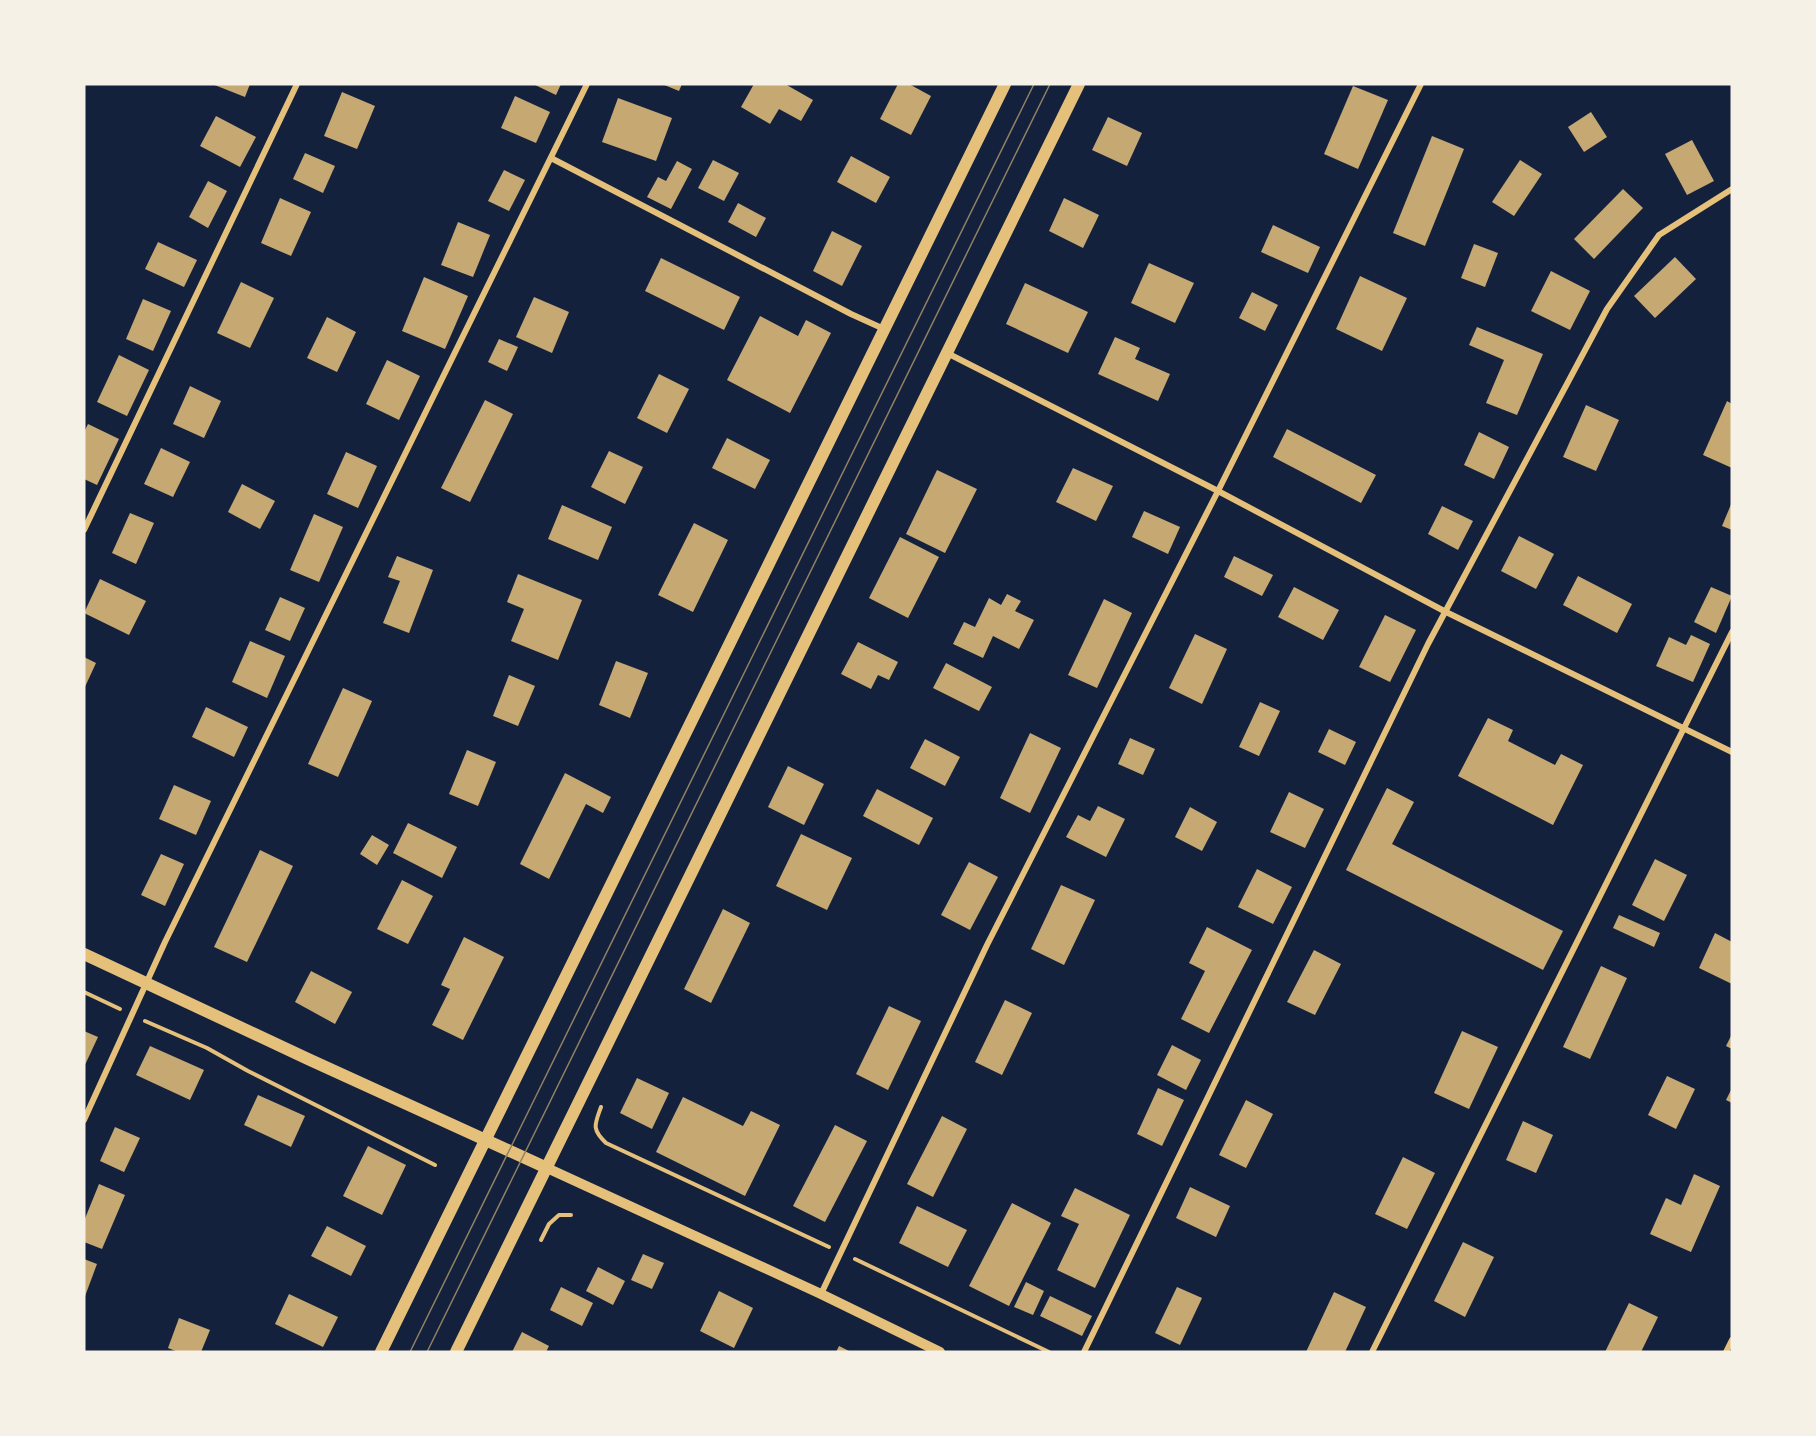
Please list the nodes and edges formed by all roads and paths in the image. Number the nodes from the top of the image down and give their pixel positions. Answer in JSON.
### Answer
{"nodes":[{"id":1,"x":297,"y":84,"type":"edge"},
{"id":2,"x":587,"y":84,"type":"edge"},
{"id":3,"x":1005,"y":84,"type":"edge"},
{"id":4,"x":1079,"y":84,"type":"edge"},
{"id":5,"x":1421,"y":84,"type":"edge"},
{"id":6,"x":551,"y":158,"type":"junction"},
{"id":7,"x":1732,"y":189,"type":"edge"},
{"id":8,"x":884,"y":329,"type":"junction"},
{"id":9,"x":947,"y":353,"type":"junction"},
{"id":10,"x":1218,"y":491,"type":"junction"},
{"id":11,"x":84,"y":530,"type":"edge"},
{"id":12,"x":1446,"y":612,"type":"junction"},
{"id":13,"x":1732,"y":632,"type":"edge"},
{"id":14,"x":1683,"y":728,"type":"junction"},
{"id":15,"x":1732,"y":752,"type":"edge"},
{"id":16,"x":84,"y":954,"type":"edge"},
{"id":17,"x":147,"y":983,"type":"junction"},
{"id":18,"x":84,"y":992,"type":"edge"},
{"id":19,"x":133,"y":1015,"type":"junction"},
{"id":20,"x":600,"y":1107,"type":"dead end"},
{"id":21,"x":84,"y":1120,"type":"edge"},
{"id":22,"x":485,"y":1140,"type":"junction"},
{"id":23,"x":435,"y":1165,"type":"dead end"},
{"id":24,"x":547,"y":1168,"type":"junction"},
{"id":25,"x":571,"y":1215,"type":"dead end"},
{"id":26,"x":541,"y":1240,"type":"dead end"},
{"id":27,"x":841,"y":1252,"type":"junction"},
{"id":28,"x":821,"y":1294,"type":"junction"},
{"id":29,"x":1732,"y":1340,"type":"edge"},
{"id":30,"x":381,"y":1352,"type":"edge"},
{"id":31,"x":456,"y":1352,"type":"edge"},
{"id":32,"x":940,"y":1352,"type":"edge"},
{"id":33,"x":1048,"y":1352,"type":"edge"},
{"id":34,"x":1084,"y":1352,"type":"edge"},
{"id":35,"x":1372,"y":1352,"type":"edge"},
{"id":36,"x":1726,"y":1352,"type":"edge"}],
"edges":[{"from":1,"to":11,"type":"street"},
{"from":2,"to":6,"type":"street"},
{"from":3,"to":8,"type":"main road"},
{"from":4,"to":9,"type":"main road"},
{"from":5,"to":10,"type":"street"},
{"from":6,"to":8,"type":"street"},
{"from":6,"to":17,"type":"street"},
{"from":7,"to":12,"type":"street"},
{"from":8,"to":22,"type":"main road"},
{"from":9,"to":10,"type":"street"},
{"from":9,"to":24,"type":"main road"},
{"from":10,"to":12,"type":"street"},
{"from":10,"to":27,"type":"street"},
{"from":12,"to":14,"type":"street"},
{"from":12,"to":34,"type":"street"},
{"from":13,"to":14,"type":"street"},
{"from":14,"to":15,"type":"street"},
{"from":14,"to":35,"type":"street"},
{"from":16,"to":17,"type":"main road"},
{"from":17,"to":19,"type":"street"},
{"from":17,"to":22,"type":"main road"},
{"from":18,"to":19,"type":"path"},
{"from":19,"to":21,"type":"street"},
{"from":19,"to":23,"type":"path"},
{"from":20,"to":27,"type":"path"},
{"from":22,"to":24,"type":"main road"},
{"from":22,"to":30,"type":"main road"},
{"from":24,"to":28,"type":"street"},
{"from":24,"to":31,"type":"main road"},
{"from":25,"to":26,"type":"path"},
{"from":27,"to":28,"type":"street"},
{"from":27,"to":33,"type":"path"},
{"from":28,"to":32,"type":"street"},
{"from":29,"to":36,"type":"street"}]}
